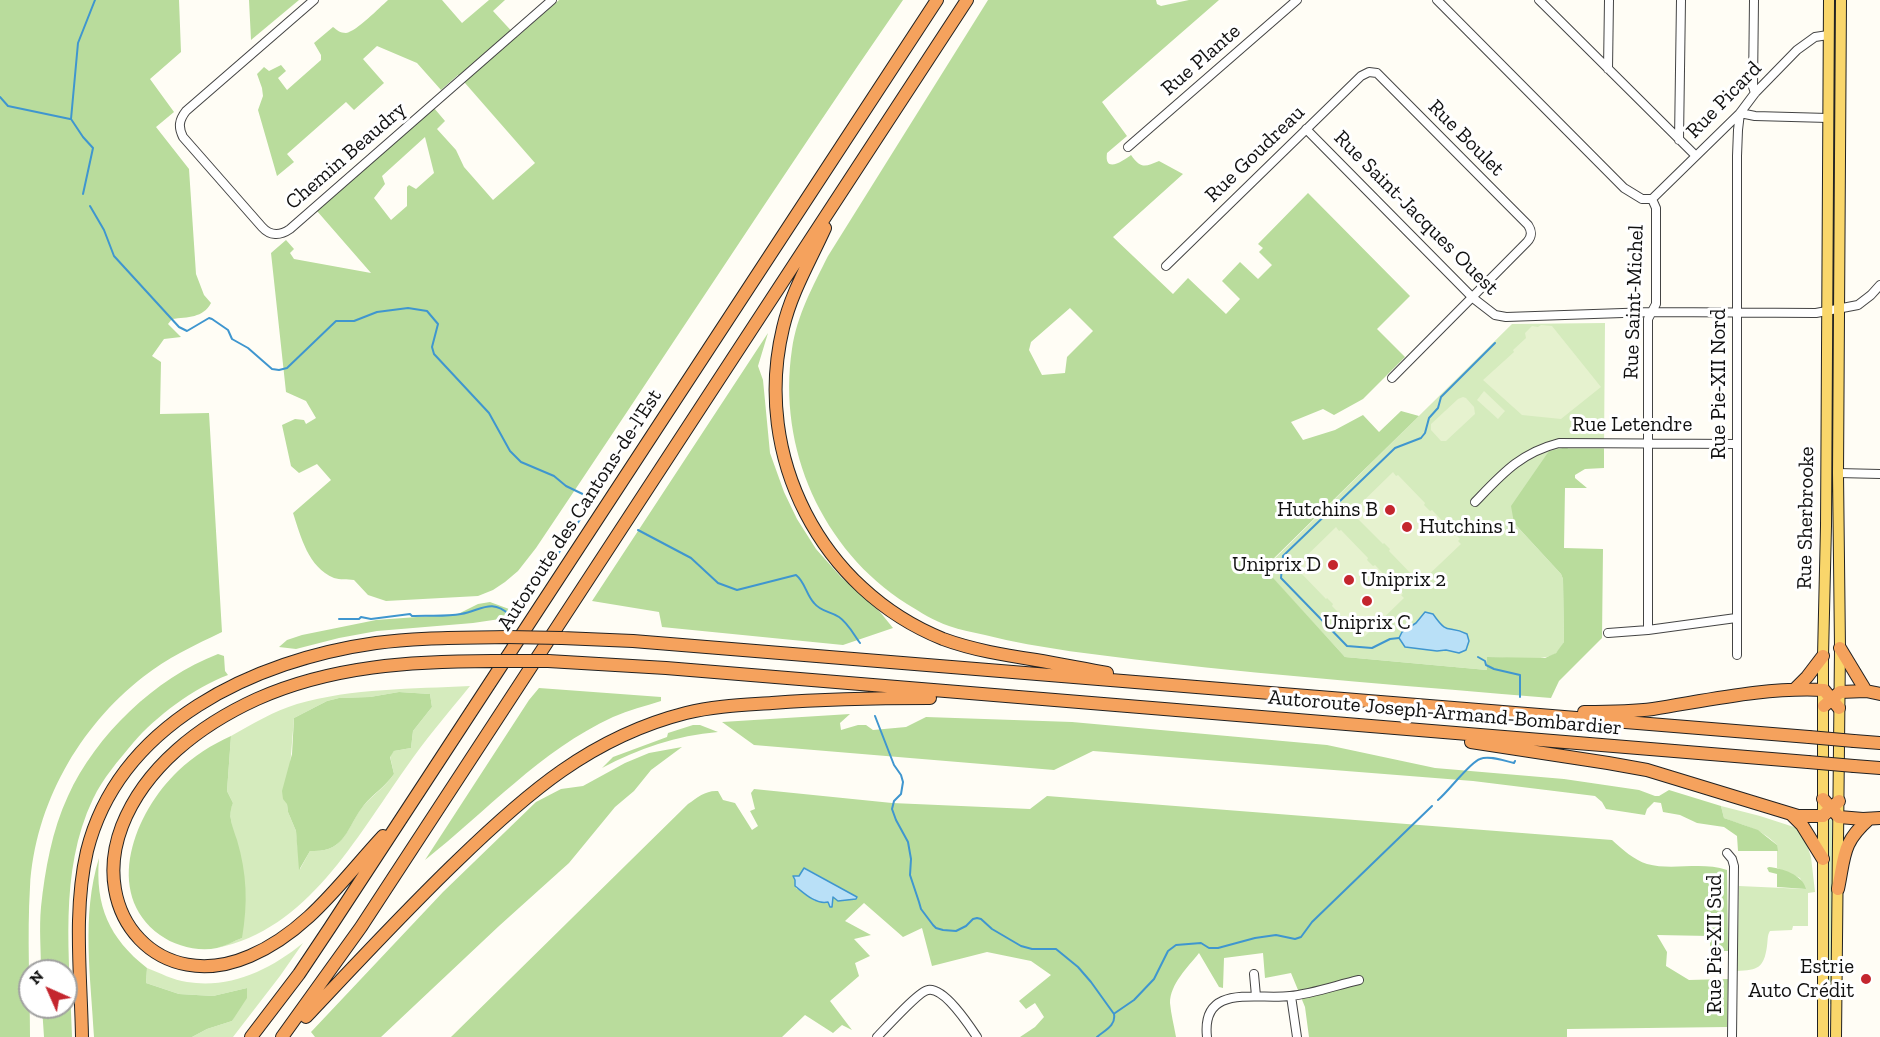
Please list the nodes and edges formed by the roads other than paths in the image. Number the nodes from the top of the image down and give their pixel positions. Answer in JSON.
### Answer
{"nodes":[{"id":1,"x":314,"y":0,"type":"edge"},
{"id":2,"x":552,"y":0,"type":"edge"},
{"id":3,"x":937,"y":0,"type":"edge"},
{"id":4,"x":967,"y":0,"type":"edge"},
{"id":5,"x":1297,"y":0,"type":"edge"},
{"id":6,"x":1437,"y":0,"type":"edge"},
{"id":7,"x":1539,"y":0,"type":"edge"},
{"id":8,"x":1609,"y":0,"type":"edge"},
{"id":9,"x":1681,"y":0,"type":"edge"},
{"id":10,"x":1754,"y":0,"type":"edge"},
{"id":11,"x":1828,"y":0,"type":"edge"},
{"id":12,"x":1841,"y":0,"type":"edge"},
{"id":13,"x":1828,"y":34,"type":"junction"},
{"id":14,"x":1608,"y":69,"type":"junction"},
{"id":15,"x":1371,"y":72,"type":"joint"},
{"id":16,"x":1755,"y":93,"type":"junction"},
{"id":17,"x":1740,"y":113,"type":"junction"},
{"id":18,"x":1828,"y":118,"type":"junction"},
{"id":19,"x":1306,"y":129,"type":"junction"},
{"id":20,"x":1679,"y":140,"type":"junction"},
{"id":21,"x":1128,"y":147,"type":"dead end"},
{"id":22,"x":1695,"y":155,"type":"junction"},
{"id":23,"x":844,"y":189,"type":"junction"},
{"id":24,"x":1652,"y":199,"type":"junction"},
{"id":25,"x":1166,"y":266,"type":"dead end"},
{"id":26,"x":1880,"y":285,"type":"edge"},
{"id":27,"x":1473,"y":298,"type":"junction"},
{"id":28,"x":1839,"y":309,"type":"junction"},
{"id":29,"x":1652,"y":312,"type":"junction"},
{"id":30,"x":1827,"y":312,"type":"junction"},
{"id":31,"x":1737,"y":313,"type":"junction"},
{"id":32,"x":1392,"y":378,"type":"dead end"},
{"id":33,"x":1648,"y":444,"type":"junction"},
{"id":34,"x":1737,"y":444,"type":"junction"},
{"id":35,"x":1838,"y":473,"type":"junction"},
{"id":36,"x":1880,"y":474,"type":"edge"},
{"id":37,"x":1475,"y":502,"type":"dead end"},
{"id":38,"x":1736,"y":618,"type":"junction"},
{"id":39,"x":1648,"y":630,"type":"junction"},
{"id":40,"x":1608,"y":633,"type":"dead end"},
{"id":41,"x":1840,"y":648,"type":"junction"},
{"id":42,"x":1737,"y":655,"type":"dead end"},
{"id":43,"x":1823,"y":656,"type":"junction"},
{"id":44,"x":1170,"y":685,"type":"junction"},
{"id":45,"x":1796,"y":689,"type":"junction"},
{"id":46,"x":1866,"y":691,"type":"junction"},
{"id":47,"x":1880,"y":694,"type":"edge"},
{"id":48,"x":1006,"y":697,"type":"junction"},
{"id":49,"x":1832,"y":699,"type":"junction"},
{"id":50,"x":1517,"y":713,"type":"junction"},
{"id":51,"x":1378,"y":727,"type":"junction"},
{"id":52,"x":1880,"y":743,"type":"edge"},
{"id":53,"x":1880,"y":768,"type":"edge"},
{"id":54,"x":1831,"y":808,"type":"junction"},
{"id":55,"x":406,"y":811,"type":"junction"},
{"id":56,"x":1792,"y":815,"type":"junction"},
{"id":57,"x":1875,"y":818,"type":"edge"},
{"id":58,"x":1727,"y":853,"type":"dead end"},
{"id":59,"x":1823,"y":859,"type":"junction"},
{"id":60,"x":1839,"y":889,"type":"junction"},
{"id":61,"x":1254,"y":974,"type":"dead end"},
{"id":62,"x":1359,"y":980,"type":"dead end"},
{"id":63,"x":1256,"y":996,"type":"junction"},
{"id":64,"x":1292,"y":996,"type":"junction"},
{"id":65,"x":82,"y":1037,"type":"edge"},
{"id":66,"x":251,"y":1037,"type":"edge"},
{"id":67,"x":284,"y":1037,"type":"edge"},
{"id":68,"x":877,"y":1037,"type":"edge"},
{"id":69,"x":977,"y":1037,"type":"edge"},
{"id":70,"x":1207,"y":1037,"type":"edge"},
{"id":71,"x":1297,"y":1037,"type":"edge"},
{"id":72,"x":1732,"y":1037,"type":"edge"},
{"id":73,"x":1823,"y":1037,"type":"edge"},
{"id":74,"x":1836,"y":1037,"type":"edge"}],
"edges":[{"from":1,"to":2,"type":"street","name":"Chemin Beaudry"},
{"from":3,"to":55,"type":"highway","name":"Autoroute des Cantons-de-l'Est"},
{"from":4,"to":23,"type":"highway"},
{"from":5,"to":21,"type":"street","name":"Rue Plante"},
{"from":6,"to":24,"type":"street","name":"Rue Saint-Michel"},
{"from":7,"to":14,"type":"street"},
{"from":8,"to":14,"type":"street"},
{"from":9,"to":20,"type":"street"},
{"from":10,"to":16,"type":"street"},
{"from":11,"to":13,"type":"main road","name":"Rue Sherbrooke"},
{"from":12,"to":28,"type":"main road","name":"Rue Sherbrooke"},
{"from":13,"to":16,"type":"street","name":"Rue Picard"},
{"from":13,"to":18,"type":"main road","name":"Rue Sherbrooke"},
{"from":14,"to":20,"type":"street"},
{"from":15,"to":19,"type":"street","name":"Rue Goudreau"},
{"from":15,"to":27,"type":"street","name":"Rue Boulet"},
{"from":16,"to":17,"type":"street","name":"Rue Picard"},
{"from":17,"to":18,"type":"street"},
{"from":17,"to":22,"type":"street","name":"Rue Picard"},
{"from":17,"to":31,"type":"street","name":"Rue Pie-XII Nord"},
{"from":18,"to":30,"type":"main road","name":"Rue Sherbrooke"},
{"from":19,"to":25,"type":"street","name":"Rue Goudreau"},
{"from":19,"to":27,"type":"street","name":"Rue Saint-Jacques Ouest"},
{"from":20,"to":22,"type":"street"},
{"from":22,"to":24,"type":"street","name":"Rue Picard"},
{"from":23,"to":44,"type":"highway"},
{"from":23,"to":67,"type":"highway"},
{"from":24,"to":29,"type":"street","name":"Rue Saint-Michel"},
{"from":26,"to":28,"type":"street","name":"Rue Saint-Jacques Ouest"},
{"from":27,"to":29,"type":"street","name":"Rue Saint-Jacques Ouest"},
{"from":27,"to":32,"type":"street"},
{"from":28,"to":30,"type":"street","name":"Rue Saint-Jacques Ouest"},
{"from":28,"to":35,"type":"main road","name":"Rue Sherbrooke"},
{"from":29,"to":31,"type":"street","name":"Rue Saint-Jacques Ouest"},
{"from":29,"to":33,"type":"street","name":"Rue Saint-Michel"},
{"from":30,"to":31,"type":"street","name":"Rue Saint-Jacques Ouest"},
{"from":30,"to":43,"type":"main road","name":"Rue Sherbrooke"},
{"from":31,"to":34,"type":"street","name":"Rue Pie-XII Nord"},
{"from":33,"to":34,"type":"street","name":"Rue Letendre"},
{"from":33,"to":37,"type":"street","name":"Rue Letendre"},
{"from":33,"to":39,"type":"street","name":"Rue Saint-Michel"},
{"from":34,"to":38,"type":"street","name":"Rue Pie-XII Nord"},
{"from":35,"to":36,"type":"street"},
{"from":35,"to":41,"type":"main road","name":"Rue Sherbrooke"},
{"from":38,"to":39,"type":"street"},
{"from":38,"to":42,"type":"street","name":"Rue Pie-XII Nord"},
{"from":39,"to":40,"type":"street"},
{"from":41,"to":46,"type":"highway"},
{"from":41,"to":49,"type":"main road","name":"Rue Sherbrooke"},
{"from":43,"to":45,"type":"highway"},
{"from":43,"to":49,"type":"main road","name":"Rue Sherbrooke"},
{"from":44,"to":50,"type":"highway","name":"Autoroute Joseph-Armand-Bombardier"},
{"from":44,"to":65,"type":"highway","bridge":true},
{"from":45,"to":49,"type":"highway"},
{"from":45,"to":50,"type":"highway"},
{"from":46,"to":47,"type":"highway"},
{"from":46,"to":49,"type":"highway"},
{"from":48,"to":51,"type":"highway","name":"Autoroute Joseph-Armand-Bombardier"},
{"from":48,"to":55,"type":"highway","bridge":true},
{"from":48,"to":67,"type":"highway"},
{"from":49,"to":54,"type":"main road","name":"Rue Sherbrooke"},
{"from":49,"to":54,"type":"main road","name":"Rue Sherbrooke"},
{"from":50,"to":52,"type":"highway","name":"Autoroute Joseph-Armand-Bombardier","bridge":true},
{"from":51,"to":53,"type":"highway","name":"Autoroute Joseph-Armand-Bombardier","bridge":true},
{"from":51,"to":56,"type":"highway"},
{"from":54,"to":56,"type":"highway"},
{"from":54,"to":57,"type":"highway"},
{"from":54,"to":59,"type":"main road","name":"Rue Sherbrooke"},
{"from":54,"to":60,"type":"main road","name":"Rue Sherbrooke"},
{"from":55,"to":66,"type":"highway","name":"Autoroute des Cantons-de-l'Est"},
{"from":56,"to":59,"type":"highway"},
{"from":57,"to":60,"type":"highway"},
{"from":58,"to":72,"type":"street","name":"Rue Pie-XII Sud"},
{"from":59,"to":73,"type":"main road","name":"Rue Sherbrooke"},
{"from":60,"to":74,"type":"main road","name":"Rue Sherbrooke"},
{"from":61,"to":63,"type":"street"},
{"from":62,"to":64,"type":"street"},
{"from":63,"to":64,"type":"street"},
{"from":63,"to":70,"type":"street"},
{"from":64,"to":71,"type":"street"},
{"from":68,"to":69,"type":"street"}]}
